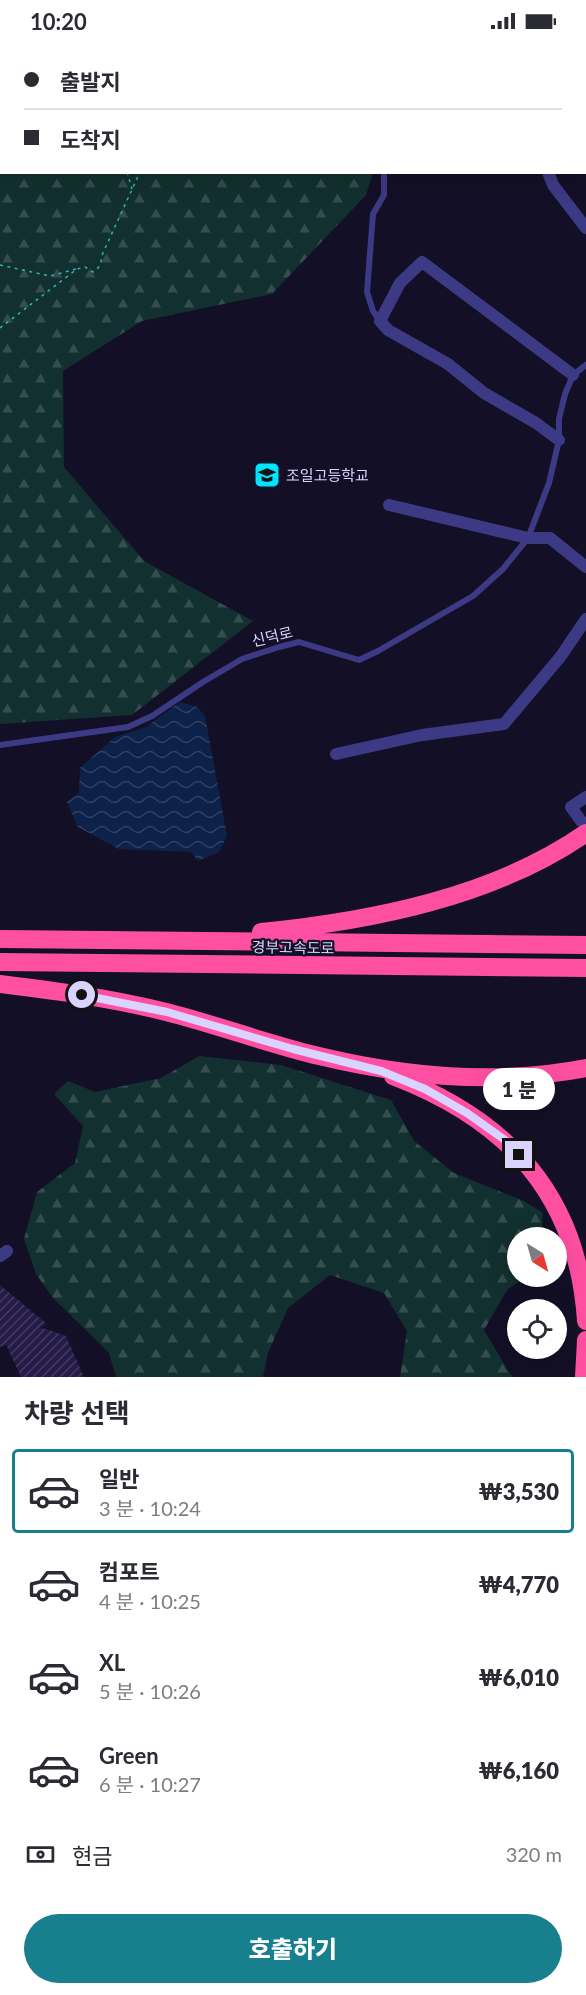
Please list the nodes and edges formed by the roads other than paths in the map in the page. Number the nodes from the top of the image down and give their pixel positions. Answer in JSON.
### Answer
{"nodes":[{"id":1,"x":384,"y":174,"type":"edge"},
{"id":2,"x":549,"y":174,"type":"edge"},
{"id":3,"x":586,"y":228,"type":"edge"},
{"id":4,"x":380,"y":321,"type":"junction"},
{"id":5,"x":586,"y":365,"type":"edge"},
{"id":6,"x":573,"y":375,"type":"junction"},
{"id":7,"x":559,"y":440,"type":"junction"},
{"id":8,"x":389,"y":505,"type":"dead end"},
{"id":9,"x":528,"y":538,"type":"junction"},
{"id":10,"x":586,"y":567,"type":"edge"},
{"id":11,"x":586,"y":620,"type":"edge"},
{"id":12,"x":0,"y":745,"type":"edge"},
{"id":13,"x":336,"y":754,"type":"dead end"},
{"id":14,"x":586,"y":797,"type":"edge"},
{"id":15,"x":584,"y":827,"type":"edge"},
{"id":16,"x":0,"y":939,"type":"edge"},
{"id":17,"x":153,"y":941,"type":"junction"},
{"id":18,"x":586,"y":945,"type":"edge"},
{"id":19,"x":0,"y":962,"type":"edge"},
{"id":20,"x":586,"y":968,"type":"edge"},
{"id":21,"x":0,"y":984,"type":"edge"},
{"id":22,"x":348,"y":1062,"type":"junction"},
{"id":23,"x":586,"y":1068,"type":"edge"},
{"id":24,"x":586,"y":1322,"type":"edge"},
{"id":25,"x":586,"y":1340,"type":"edge"},
{"id":26,"x":584,"y":1377,"type":"edge"}],
"edges":[{"from":1,"to":4,"type":"lane"},
{"from":2,"to":3,"type":"street"},
{"from":4,"to":6,"type":"street"},
{"from":4,"to":7,"type":"street"},
{"from":5,"to":6,"type":"lane"},
{"from":6,"to":7,"type":"lane","name":"신덕로"},
{"from":7,"to":9,"type":"lane","name":"신덕로"},
{"from":8,"to":9,"type":"street"},
{"from":9,"to":10,"type":"street"},
{"from":9,"to":12,"type":"lane","name":"신덕로"},
{"from":11,"to":13,"type":"street"},
{"from":14,"to":15,"type":"street"},
{"from":15,"to":17,"type":"highway"},
{"from":16,"to":17,"type":"highway","name":"경부고속도로"},
{"from":17,"to":18,"type":"highway","name":"경부고속도로"},
{"from":19,"to":20,"type":"highway","name":"경부고속도로"},
{"from":21,"to":22,"type":"highway"},
{"from":22,"to":23,"type":"highway"},
{"from":22,"to":24,"type":"highway"},
{"from":25,"to":26,"type":"highway"}]}
